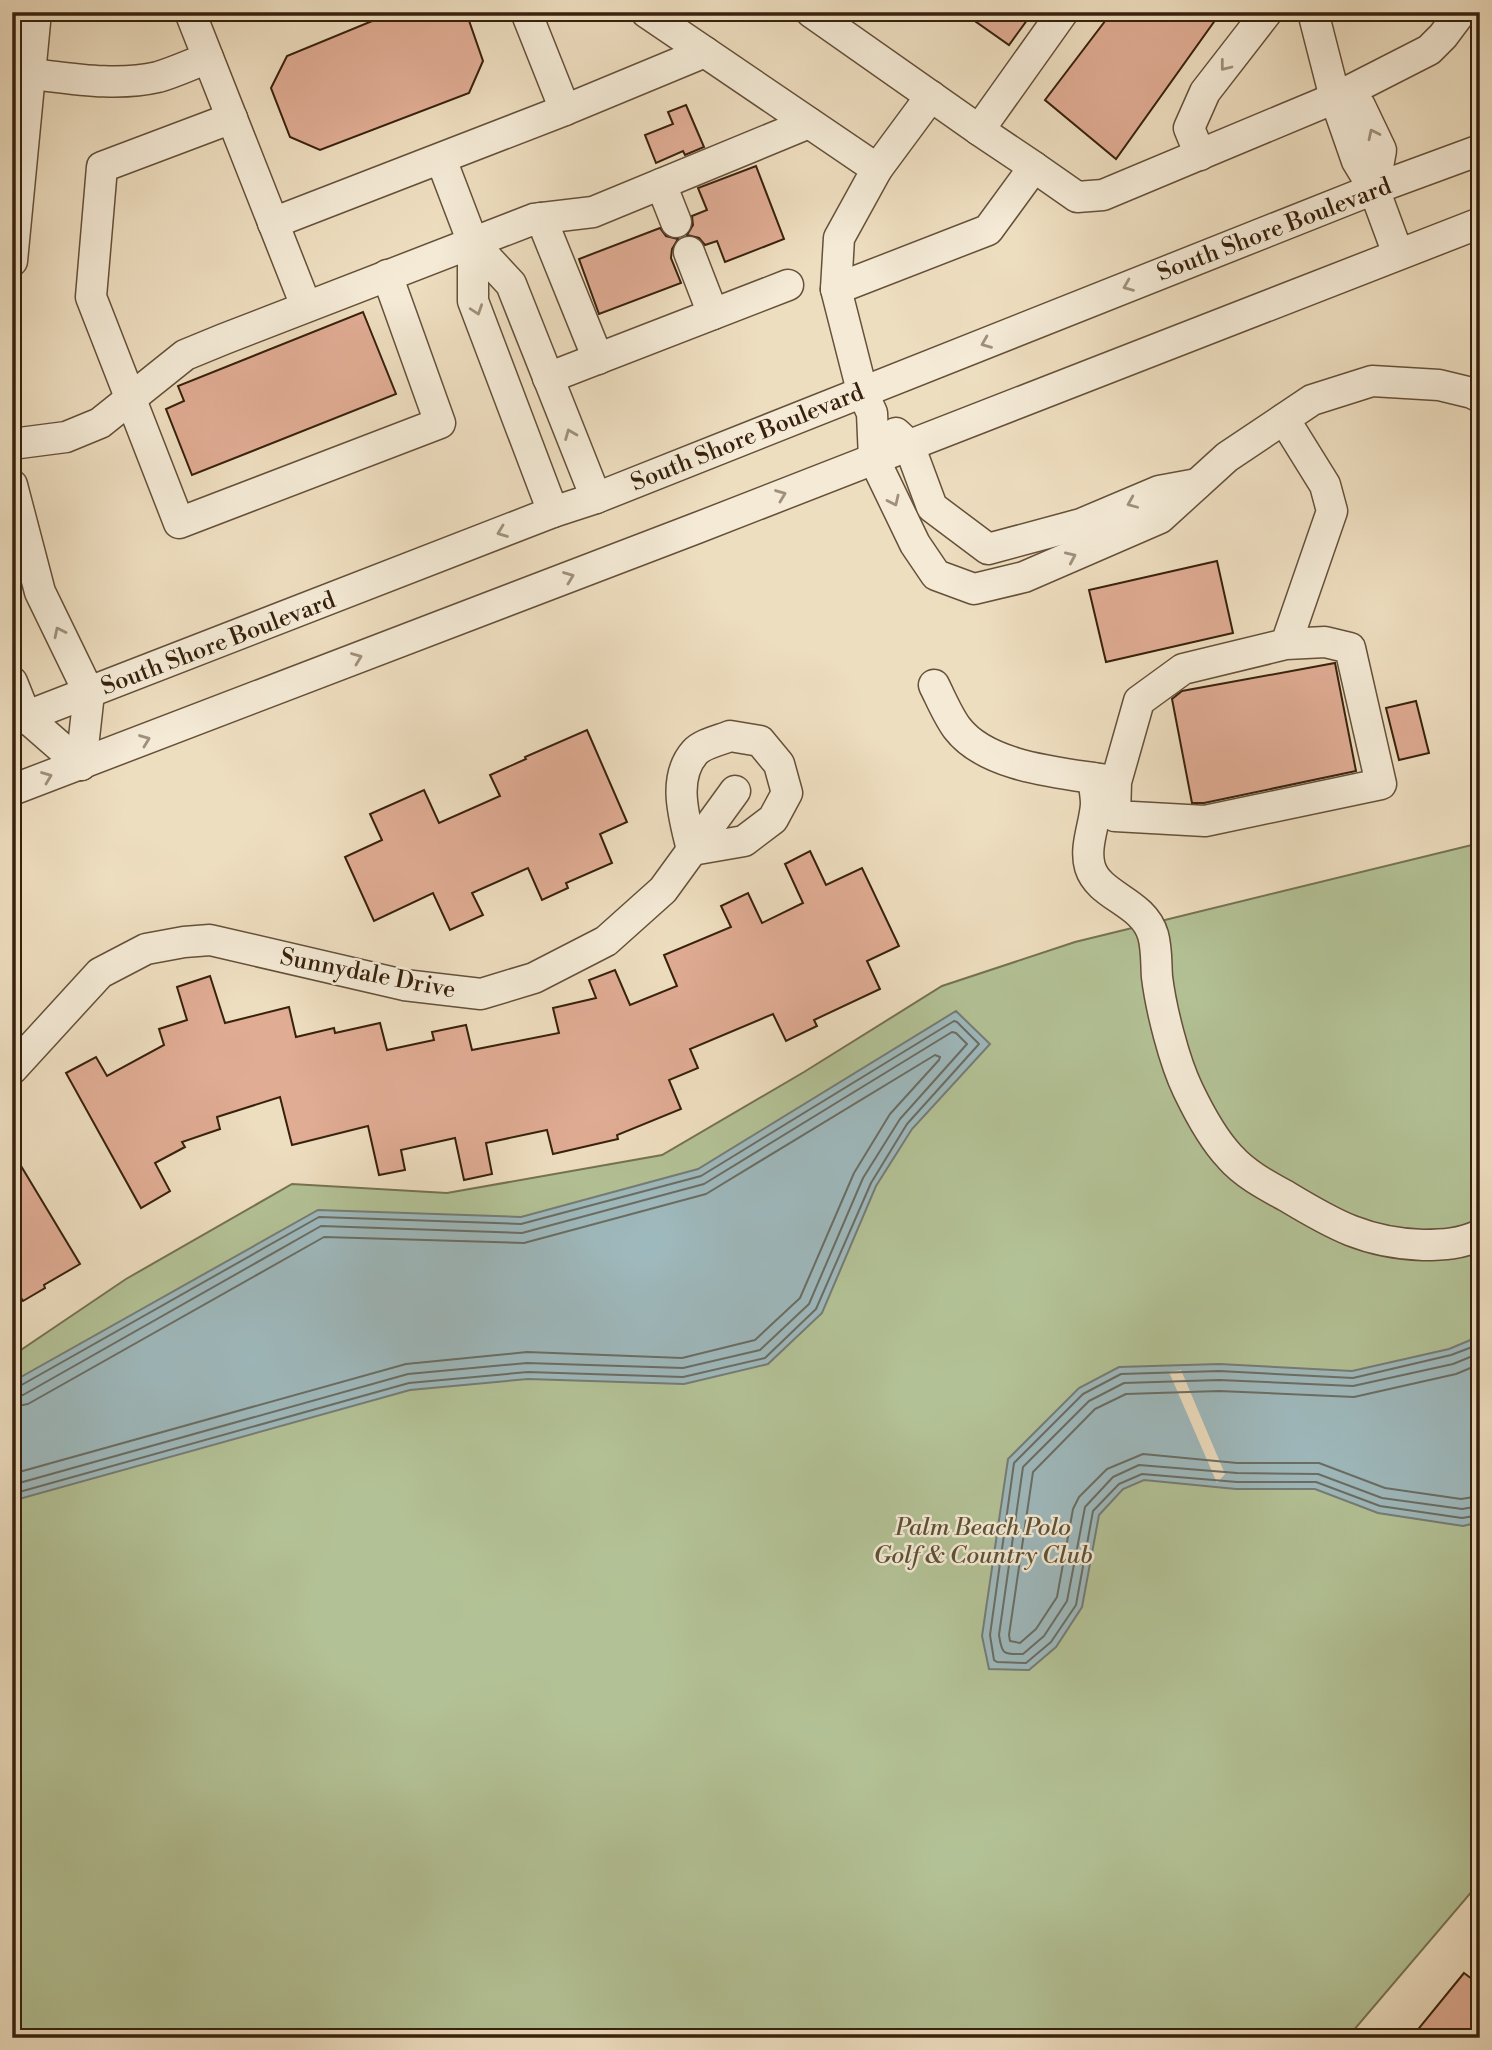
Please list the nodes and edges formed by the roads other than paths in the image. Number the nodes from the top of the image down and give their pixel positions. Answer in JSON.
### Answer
{"nodes":[{"id":1,"x":36,"y":12,"type":"edge"},
{"id":2,"x":190,"y":12,"type":"edge"},
{"id":3,"x":526,"y":12,"type":"edge"},
{"id":4,"x":646,"y":12,"type":"edge"},
{"id":5,"x":811,"y":12,"type":"edge"},
{"id":6,"x":1063,"y":12,"type":"edge"},
{"id":7,"x":1267,"y":12,"type":"edge"},
{"id":8,"x":1313,"y":12,"type":"edge"},
{"id":9,"x":1461,"y":12,"type":"edge"},
{"id":10,"x":705,"y":52,"type":"junction"},
{"id":11,"x":208,"y":58,"type":"junction"},
{"id":12,"x":22,"y":73,"type":"edge"},
{"id":13,"x":931,"y":96,"type":"junction"},
{"id":14,"x":1335,"y":98,"type":"junction"},
{"id":15,"x":565,"y":110,"type":"junction"},
{"id":16,"x":232,"y":117,"type":"junction"},
{"id":17,"x":809,"y":122,"type":"junction"},
{"id":18,"x":19,"y":126,"type":"edge"},
{"id":19,"x":979,"y":130,"type":"junction"},
{"id":20,"x":1480,"y":150,"type":"edge"},
{"id":21,"x":1200,"y":155,"type":"junction"},
{"id":22,"x":441,"y":159,"type":"junction"},
{"id":23,"x":1034,"y":167,"type":"junction"},
{"id":24,"x":877,"y":169,"type":"junction"},
{"id":25,"x":661,"y":184,"type":"junction"},
{"id":26,"x":1374,"y":189,"type":"junction"},
{"id":27,"x":541,"y":218,"type":"junction"},
{"id":28,"x":676,"y":222,"type":"dead end"},
{"id":29,"x":274,"y":223,"type":"junction"},
{"id":30,"x":1480,"y":223,"type":"edge"},
{"id":31,"x":473,"y":243,"type":"junction"},
{"id":32,"x":689,"y":252,"type":"dead end"},
{"id":33,"x":1398,"y":254,"type":"junction"},
{"id":34,"x":12,"y":261,"type":"edge"},
{"id":35,"x":387,"y":275,"type":"junction"},
{"id":36,"x":788,"y":285,"type":"dead end"},
{"id":37,"x":836,"y":289,"type":"junction"},
{"id":38,"x":306,"y":306,"type":"junction"},
{"id":39,"x":713,"y":314,"type":"junction"},
{"id":40,"x":598,"y":359,"type":"junction"},
{"id":41,"x":548,"y":378,"type":"junction"},
{"id":42,"x":1480,"y":397,"type":"edge"},
{"id":43,"x":132,"y":398,"type":"junction"},
{"id":44,"x":867,"y":402,"type":"junction"},
{"id":45,"x":1284,"y":419,"type":"junction"},
{"id":46,"x":12,"y":444,"type":"edge"},
{"id":47,"x":909,"y":445,"type":"junction"},
{"id":48,"x":874,"y":458,"type":"junction"},
{"id":49,"x":1197,"y":484,"type":"junction"},
{"id":50,"x":12,"y":485,"type":"edge"},
{"id":51,"x":596,"y":498,"type":"junction"},
{"id":52,"x":553,"y":512,"type":"junction"},
{"id":53,"x":1286,"y":644,"type":"junction"},
{"id":54,"x":12,"y":682,"type":"edge"},
{"id":55,"x":934,"y":685,"type":"dead end"},
{"id":56,"x":89,"y":693,"type":"junction"},
{"id":57,"x":19,"y":719,"type":"edge"},
{"id":58,"x":81,"y":765,"type":"junction"},
{"id":59,"x":1105,"y":780,"type":"junction"},
{"id":60,"x":12,"y":790,"type":"edge"},
{"id":61,"x":735,"y":791,"type":"dead end"},
{"id":62,"x":12,"y":1069,"type":"edge"},
{"id":63,"x":1480,"y":1235,"type":"edge"}],
"edges":[{"from":1,"to":12,"type":"street"},
{"from":2,"to":11,"type":"street"},
{"from":3,"to":15,"type":"street"},
{"from":4,"to":10,"type":"street"},
{"from":5,"to":13,"type":"street"},
{"from":6,"to":19,"type":"street"},
{"from":7,"to":21,"type":"street","one_way":true},
{"from":8,"to":14,"type":"street"},
{"from":9,"to":14,"type":"street"},
{"from":10,"to":15,"type":"street"},
{"from":10,"to":17,"type":"street"},
{"from":11,"to":12,"type":"street"},
{"from":11,"to":16,"type":"street"},
{"from":12,"to":18,"type":"street"},
{"from":13,"to":19,"type":"street"},
{"from":13,"to":24,"type":"street"},
{"from":14,"to":21,"type":"street"},
{"from":14,"to":26,"type":"street"},
{"from":15,"to":22,"type":"street"},
{"from":16,"to":29,"type":"street"},
{"from":16,"to":43,"type":"street"},
{"from":17,"to":24,"type":"street"},
{"from":17,"to":25,"type":"street"},
{"from":18,"to":34,"type":"street"},
{"from":19,"to":23,"type":"street"},
{"from":20,"to":26,"type":"street","name":"South Shore Boulevard"},
{"from":21,"to":23,"type":"street"},
{"from":22,"to":29,"type":"street"},
{"from":22,"to":31,"type":"street"},
{"from":23,"to":37,"type":"street"},
{"from":24,"to":37,"type":"street"},
{"from":25,"to":27,"type":"street"},
{"from":25,"to":28,"type":"street"},
{"from":26,"to":33,"type":"street"},
{"from":26,"to":44,"type":"street","name":"South Shore Boulevard","one_way":true},
{"from":27,"to":31,"type":"street"},
{"from":27,"to":40,"type":"street"},
{"from":29,"to":38,"type":"street"},
{"from":30,"to":33,"type":"street"},
{"from":31,"to":35,"type":"street"},
{"from":31,"to":41,"type":"street"},
{"from":31,"to":52,"type":"street","one_way":true},
{"from":32,"to":39,"type":"street"},
{"from":33,"to":47,"type":"street"},
{"from":35,"to":38,"type":"street"},
{"from":35,"to":43,"type":"street"},
{"from":36,"to":39,"type":"street"},
{"from":37,"to":44,"type":"street"},
{"from":38,"to":43,"type":"street"},
{"from":39,"to":40,"type":"street"},
{"from":40,"to":41,"type":"street"},
{"from":51,"to":41,"type":"street","one_way":true},
{"from":42,"to":45,"type":"street"},
{"from":43,"to":46,"type":"street"},
{"from":44,"to":47,"type":"street"},
{"from":44,"to":48,"type":"street"},
{"from":44,"to":51,"type":"street","name":"South Shore Boulevard"},
{"from":45,"to":49,"type":"street"},
{"from":45,"to":53,"type":"street"},
{"from":47,"to":48,"type":"street"},
{"from":49,"to":47,"type":"street","one_way":true},
{"from":48,"to":49,"type":"street","one_way":true},
{"from":58,"to":48,"type":"street","one_way":true},
{"from":56,"to":50,"type":"street","one_way":true},
{"from":51,"to":52,"type":"street","name":"South Shore Boulevard"},
{"from":52,"to":56,"type":"street","name":"South Shore Boulevard","one_way":true},
{"from":53,"to":59,"type":"street"},
{"from":53,"to":59,"type":"street"},
{"from":54,"to":57,"type":"street"},
{"from":55,"to":59,"type":"street"},
{"from":56,"to":57,"type":"street","name":"South Shore Boulevard"},
{"from":56,"to":58,"type":"street"},
{"from":57,"to":58,"type":"street"},
{"from":60,"to":58,"type":"street","one_way":true},
{"from":59,"to":63,"type":"street"},
{"from":61,"to":62,"type":"street","name":"Sunnydale Drive"}]}
